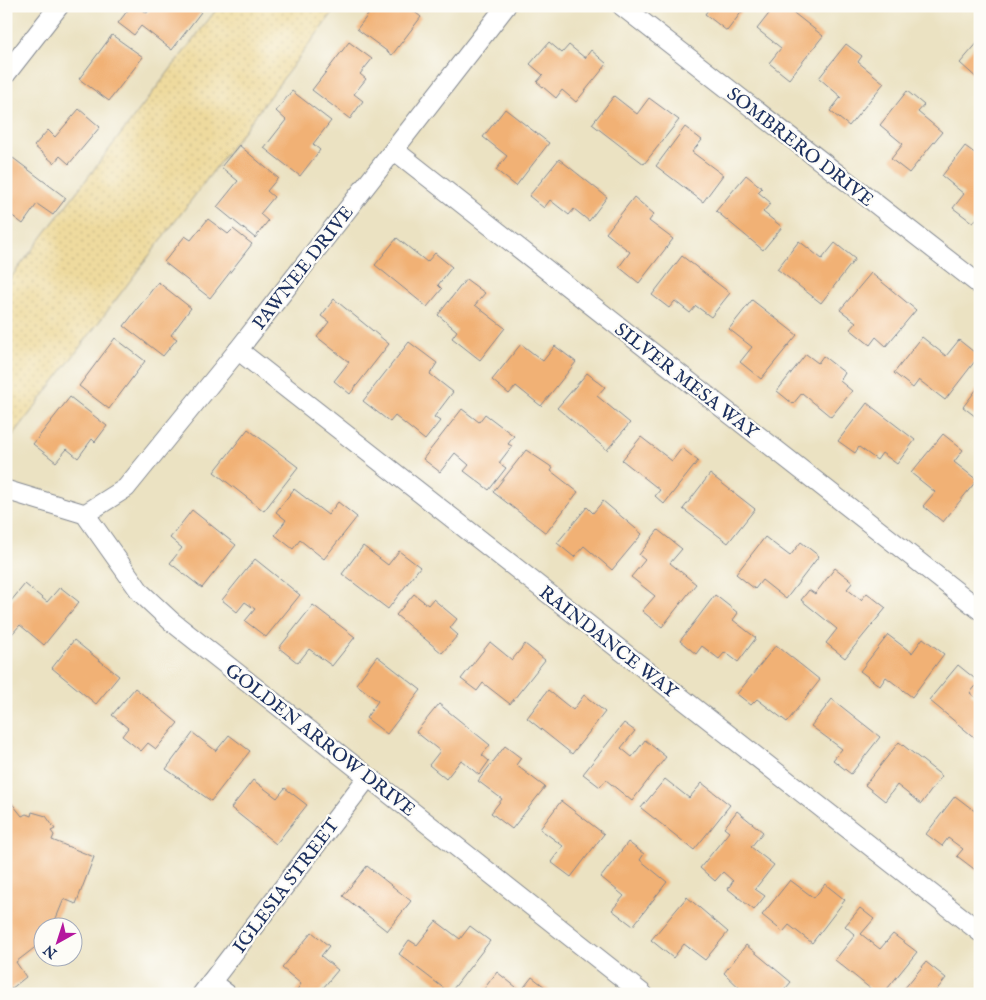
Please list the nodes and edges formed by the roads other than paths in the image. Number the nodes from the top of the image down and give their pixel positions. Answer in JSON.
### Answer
{"nodes":[{"id":1,"x":58,"y":6,"type":"edge"},
{"id":2,"x":506,"y":6,"type":"edge"},
{"id":3,"x":622,"y":6,"type":"edge"},
{"id":4,"x":6,"y":74,"type":"edge"},
{"id":5,"x":394,"y":150,"type":"junction"},
{"id":6,"x":980,"y":285,"type":"edge"},
{"id":7,"x":238,"y":350,"type":"junction"},
{"id":8,"x":6,"y":490,"type":"edge"},
{"id":9,"x":85,"y":514,"type":"junction"},
{"id":10,"x":980,"y":610,"type":"edge"},
{"id":11,"x":368,"y":777,"type":"junction"},
{"id":12,"x":980,"y":932,"type":"edge"},
{"id":13,"x":207,"y":988,"type":"edge"},
{"id":14,"x":227,"y":994,"type":"edge"},
{"id":15,"x":643,"y":994,"type":"edge"}],
"edges":[{"from":1,"to":4,"type":"street"},
{"from":2,"to":5,"type":"street","name":"PAWNEE DRIVE"},
{"from":3,"to":6,"type":"street","name":"SOMBRERO DRIVE"},
{"from":5,"to":7,"type":"street","name":"PAWNEE DRIVE"},
{"from":5,"to":10,"type":"street","name":"SILVER MESA WAY"},
{"from":7,"to":9,"type":"street","name":"PAWNEE DRIVE"},
{"from":7,"to":12,"type":"street","name":"RAINDANCE WAY"},
{"from":8,"to":9,"type":"street"},
{"from":9,"to":11,"type":"street","name":"GOLDEN ARROW DRIVE"},
{"from":11,"to":13,"type":"street","name":"IGLESIA STREET"},
{"from":11,"to":15,"type":"street","name":"GOLDEN ARROW DRIVE"},
{"from":13,"to":14,"type":"street"}]}
